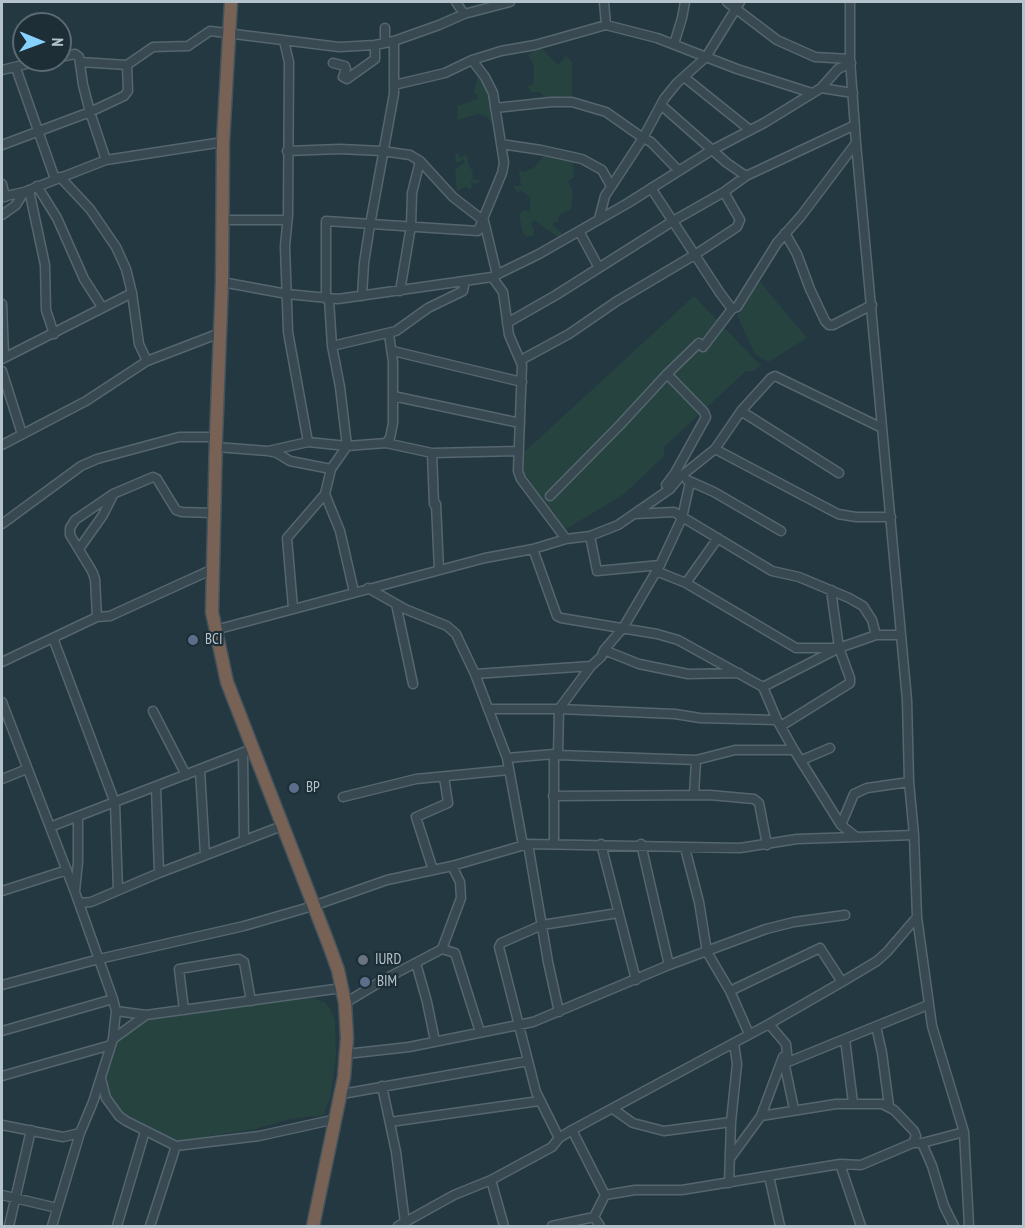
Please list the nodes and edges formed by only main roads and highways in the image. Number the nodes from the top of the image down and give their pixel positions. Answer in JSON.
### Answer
{"nodes":[{"id":1,"x":231,"y":2,"type":"edge"},
{"id":2,"x":313,"y":1227,"type":"edge"}],
"edges":[{"from":1,"to":2,"type":"highway"}]}
